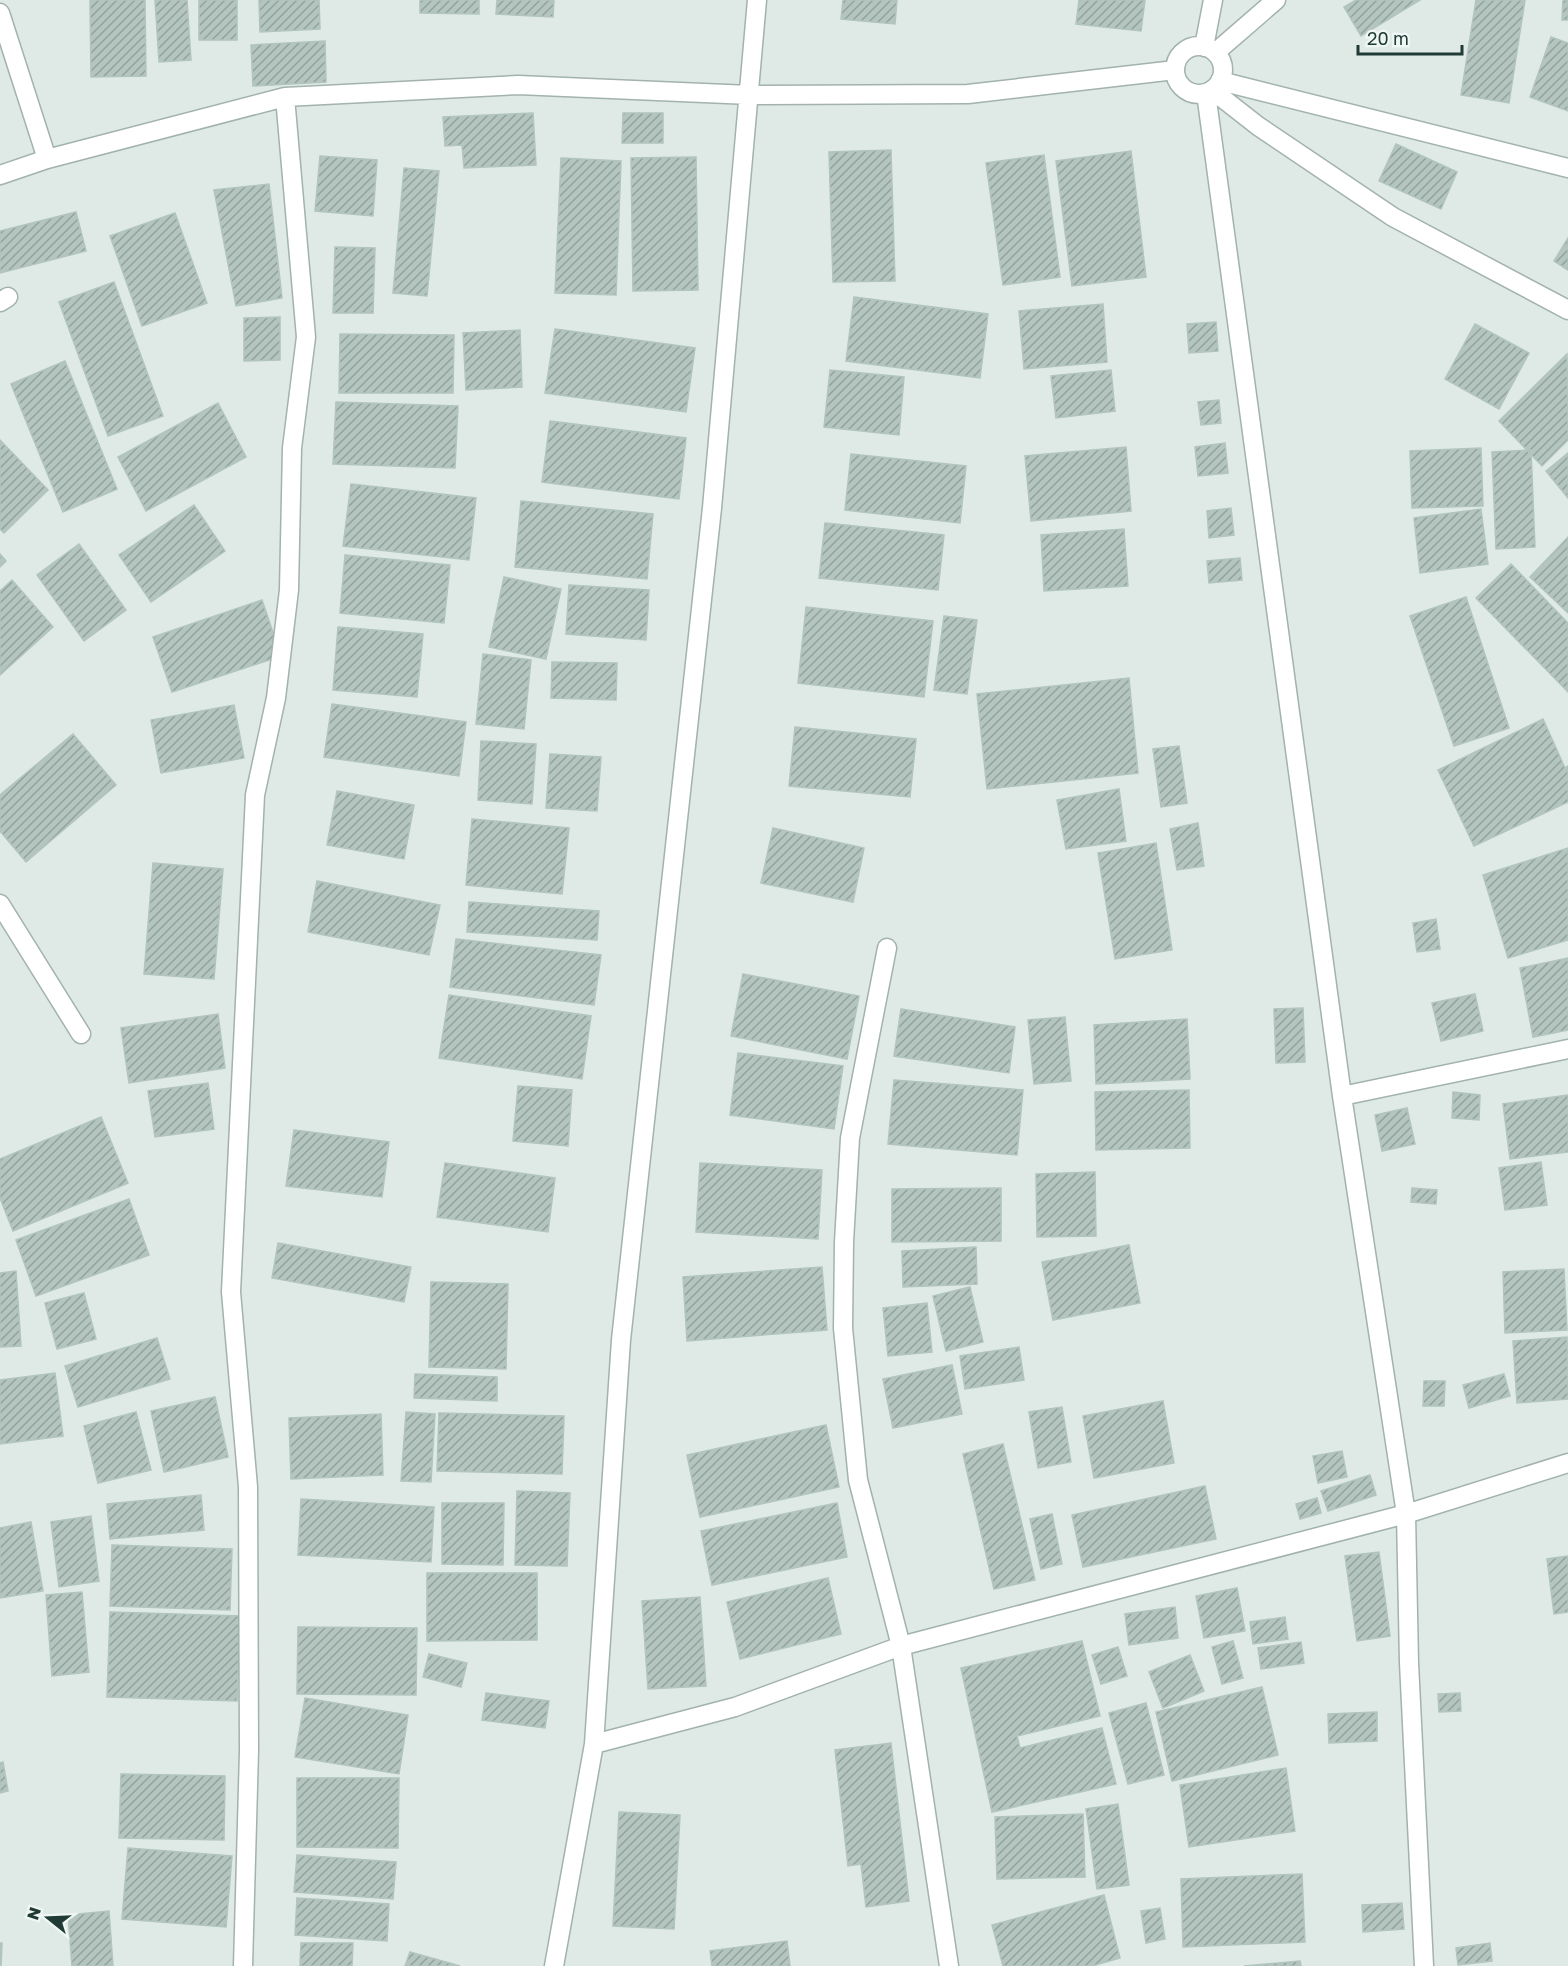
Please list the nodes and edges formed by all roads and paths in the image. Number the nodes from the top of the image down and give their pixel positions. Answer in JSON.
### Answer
{"nodes":[{"id":1,"x":757,"y":0,"type":"edge"},
{"id":2,"x":1213,"y":0,"type":"edge"},
{"id":3,"x":1276,"y":0,"type":"edge"},
{"id":4,"x":0,"y":13,"type":"edge"},
{"id":5,"x":1210,"y":49,"type":"junction"},
{"id":6,"x":1175,"y":70,"type":"junction"},
{"id":7,"x":1213,"y":88,"type":"junction"},
{"id":8,"x":750,"y":94,"type":"junction"},
{"id":9,"x":285,"y":97,"type":"junction"},
{"id":10,"x":47,"y":159,"type":"junction"},
{"id":11,"x":1568,"y":168,"type":"edge"},
{"id":12,"x":0,"y":175,"type":"edge"},
{"id":13,"x":1568,"y":310,"type":"edge"},
{"id":14,"x":0,"y":904,"type":"edge"},
{"id":15,"x":887,"y":948,"type":"dead end"},
{"id":16,"x":81,"y":1034,"type":"dead end"},
{"id":17,"x":1568,"y":1049,"type":"edge"},
{"id":18,"x":1342,"y":1096,"type":"junction"},
{"id":19,"x":1568,"y":1463,"type":"edge"},
{"id":20,"x":1407,"y":1514,"type":"junction"},
{"id":21,"x":901,"y":1646,"type":"junction"},
{"id":22,"x":594,"y":1744,"type":"junction"},
{"id":23,"x":243,"y":1966,"type":"edge"},
{"id":24,"x":554,"y":1966,"type":"edge"},
{"id":25,"x":949,"y":1966,"type":"edge"},
{"id":26,"x":1424,"y":1966,"type":"edge"}],
"edges":[{"from":1,"to":8,"type":"street"},
{"from":2,"to":5,"type":"street"},
{"from":3,"to":5,"type":"street"},
{"from":4,"to":10,"type":"street"},
{"from":5,"to":6,"type":"street"},
{"from":5,"to":7,"type":"street"},
{"from":6,"to":7,"type":"street"},
{"from":6,"to":8,"type":"street"},
{"from":7,"to":11,"type":"street"},
{"from":7,"to":13,"type":"street"},
{"from":7,"to":18,"type":"street"},
{"from":8,"to":9,"type":"street"},
{"from":8,"to":22,"type":"street"},
{"from":9,"to":10,"type":"street"},
{"from":9,"to":23,"type":"street"},
{"from":10,"to":12,"type":"street"},
{"from":14,"to":16,"type":"street"},
{"from":15,"to":21,"type":"street"},
{"from":17,"to":18,"type":"street"},
{"from":18,"to":20,"type":"street"},
{"from":19,"to":20,"type":"street"},
{"from":20,"to":21,"type":"street"},
{"from":20,"to":26,"type":"street"},
{"from":21,"to":22,"type":"street"},
{"from":21,"to":25,"type":"street"},
{"from":22,"to":24,"type":"street"}]}
